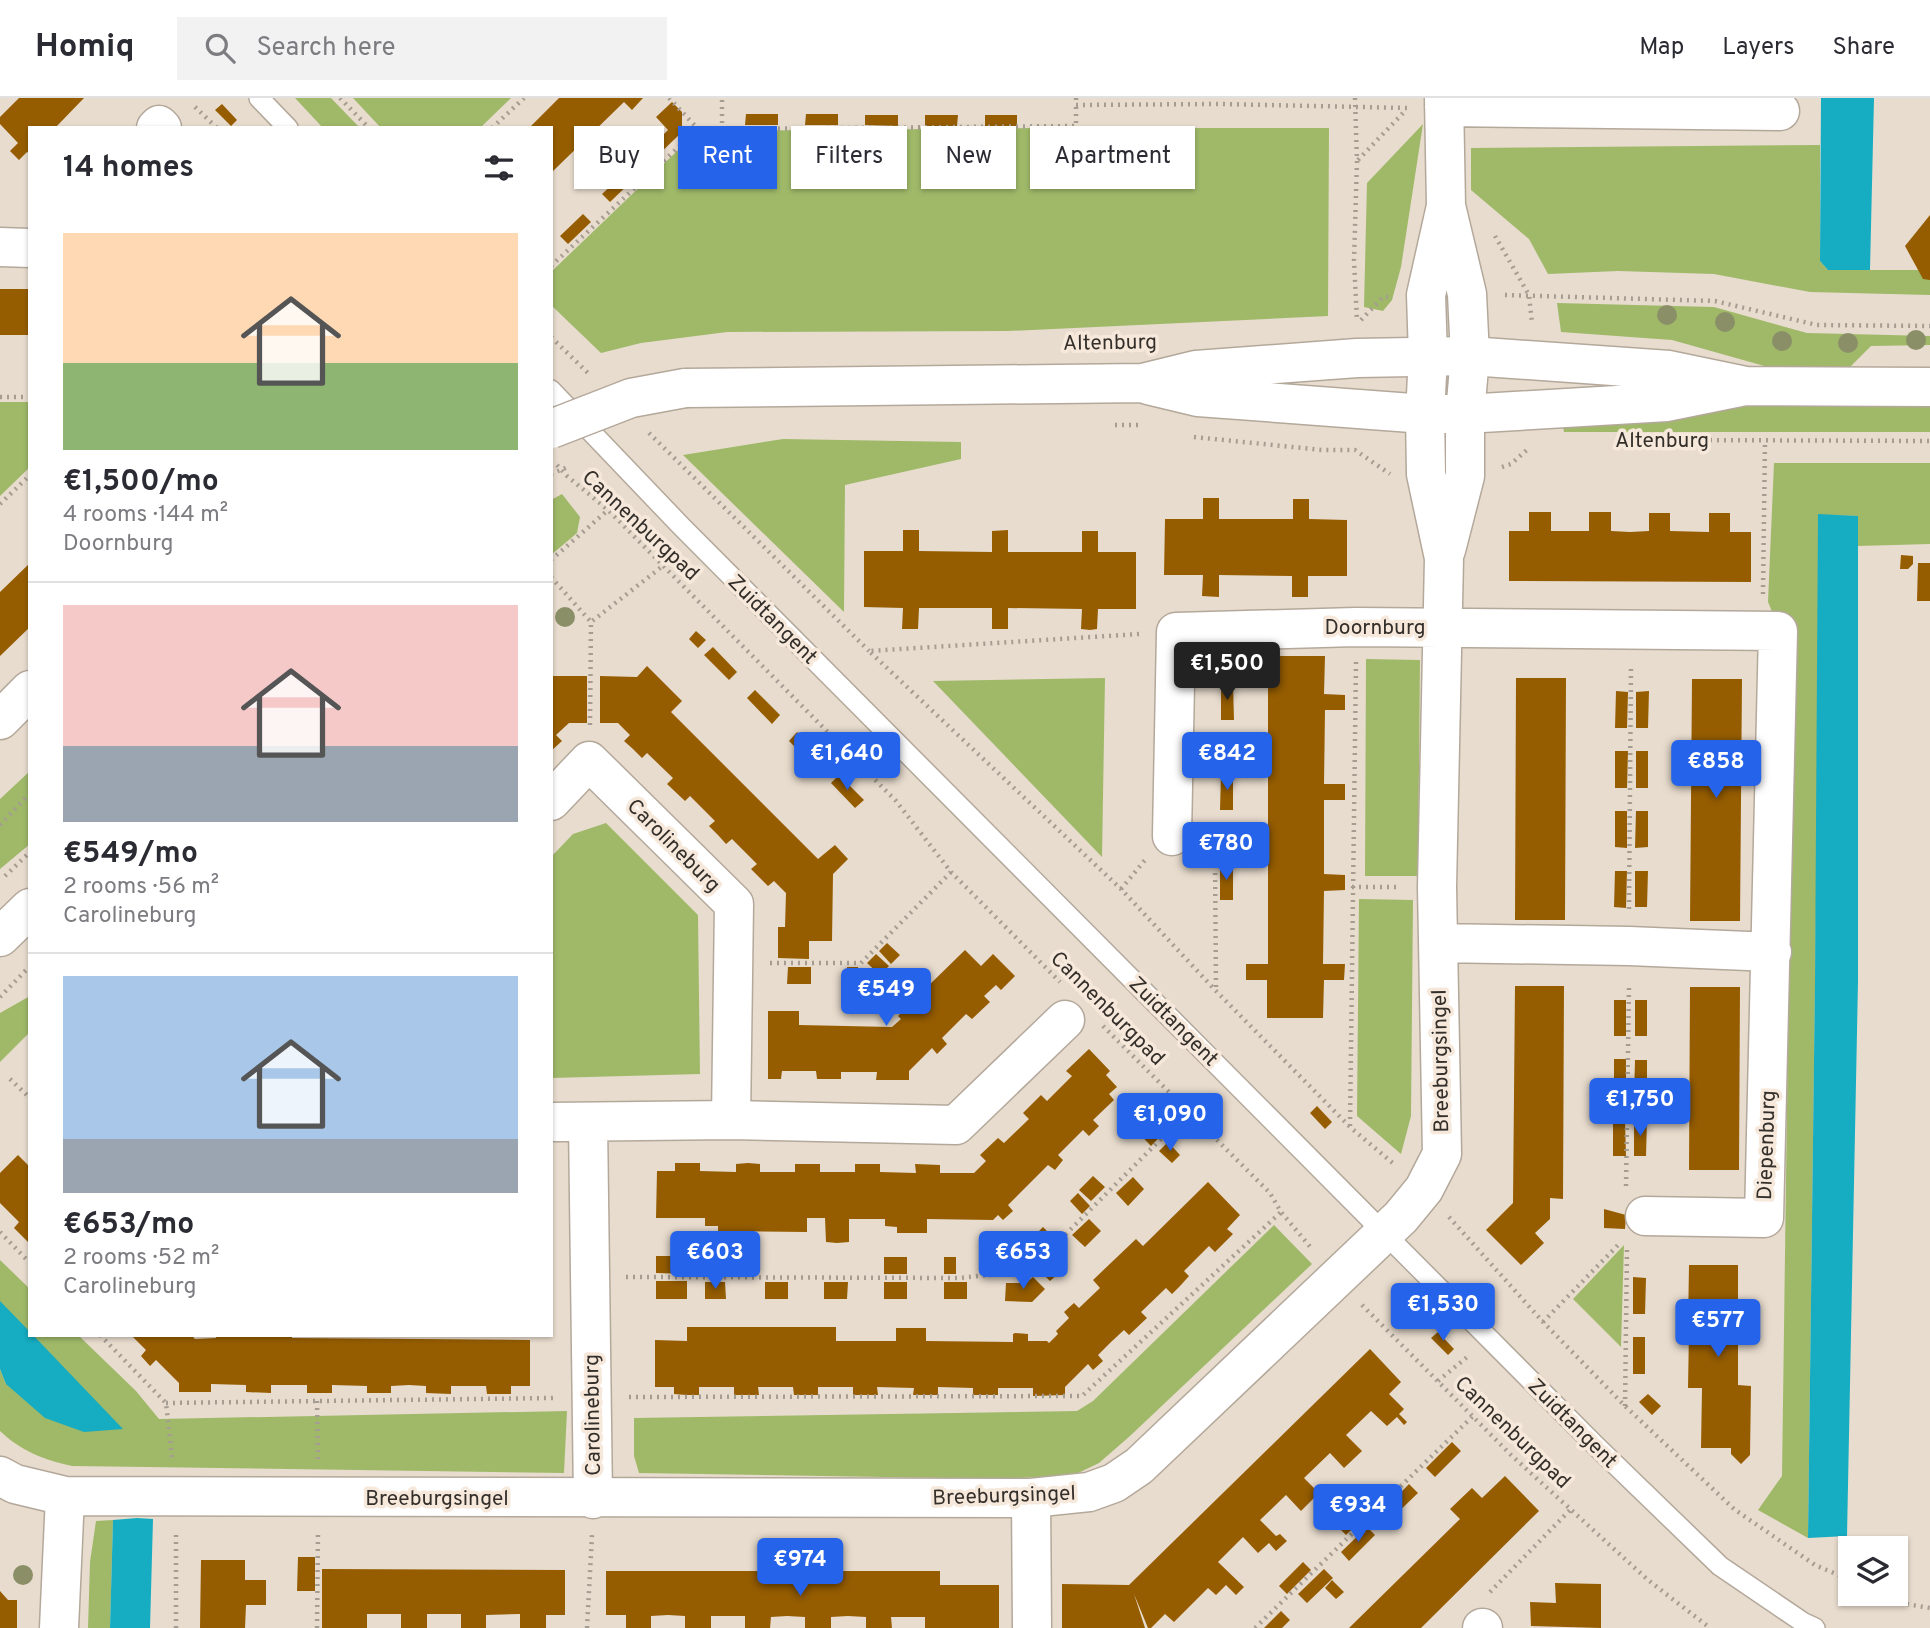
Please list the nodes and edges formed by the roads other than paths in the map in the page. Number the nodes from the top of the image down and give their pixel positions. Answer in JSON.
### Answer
{"nodes":[{"id":1,"x":259,"y":98,"type":"edge"},
{"id":2,"x":1432,"y":104,"type":"edge"},
{"id":3,"x":1780,"y":111,"type":"dead end"},
{"id":4,"x":286,"y":126,"type":"edge"},
{"id":5,"x":1446,"y":206,"type":"junction"},
{"id":6,"x":0,"y":247,"type":"edge"},
{"id":7,"x":28,"y":248,"type":"edge"},
{"id":8,"x":1428,"y":356,"type":"junction"},
{"id":9,"x":1470,"y":356,"type":"junction"},
{"id":10,"x":1143,"y":383,"type":"junction"},
{"id":11,"x":1746,"y":386,"type":"junction"},
{"id":12,"x":1930,"y":387,"type":"edge"},
{"id":13,"x":553,"y":392,"type":"edge"},
{"id":14,"x":1425,"y":414,"type":"junction"},
{"id":15,"x":1465,"y":414,"type":"junction"},
{"id":16,"x":553,"y":428,"type":"edge"},
{"id":17,"x":1444,"y":558,"type":"junction"},
{"id":18,"x":1444,"y":627,"type":"junction"},
{"id":19,"x":1770,"y":631,"type":"joint"},
{"id":20,"x":28,"y":693,"type":"edge"},
{"id":21,"x":0,"y":720,"type":"edge"},
{"id":22,"x":553,"y":799,"type":"edge"},
{"id":23,"x":1172,"y":851,"type":"road end"},
{"id":24,"x":28,"y":910,"type":"edge"},
{"id":25,"x":0,"y":937,"type":"edge"},
{"id":26,"x":1438,"y":943,"type":"junction"},
{"id":27,"x":1772,"y":952,"type":"junction"},
{"id":28,"x":1075,"y":1008,"type":"road end"},
{"id":29,"x":731,"y":1119,"type":"junction"},
{"id":30,"x":569,"y":1122,"type":"edge"},
{"id":31,"x":1636,"y":1202,"type":"road end"},
{"id":32,"x":1385,"y":1233,"type":"junction"},
{"id":33,"x":0,"y":1476,"type":"edge"},
{"id":34,"x":65,"y":1496,"type":"junction"},
{"id":35,"x":1031,"y":1498,"type":"junction"},
{"id":36,"x":593,"y":1499,"type":"junction"},
{"id":37,"x":59,"y":1628,"type":"edge"},
{"id":38,"x":1032,"y":1628,"type":"edge"},
{"id":39,"x":1815,"y":1628,"type":"edge"}],
"edges":[{"from":1,"to":4,"type":"lane"},
{"from":2,"to":3,"type":"street"},
{"from":2,"to":5,"type":"street"},
{"from":5,"to":8,"type":"street","name":"Breeburgsingel"},
{"from":5,"to":9,"type":"street","name":"Breeburgsingel"},
{"from":6,"to":7,"type":"street"},
{"from":8,"to":9,"type":"street","name":"Altenburg"},
{"from":8,"to":10,"type":"street","name":"Altenburg"},
{"from":8,"to":14,"type":"street","name":"Breeburgsingel"},
{"from":9,"to":11,"type":"street","name":"Altenburg"},
{"from":9,"to":15,"type":"street","name":"Breeburgsingel"},
{"from":10,"to":14,"type":"street","name":"Altenburg"},
{"from":10,"to":16,"type":"street","name":"Altenburg","bridge":true},
{"from":11,"to":12,"type":"street","name":"Altenburg"},
{"from":11,"to":15,"type":"street","name":"Altenburg"},
{"from":13,"to":32,"type":"lane","name":"Zuidtangent"},
{"from":14,"to":15,"type":"street","name":"Altenburg"},
{"from":14,"to":17,"type":"street","name":"Breeburgsingel"},
{"from":15,"to":17,"type":"street","name":"Breeburgsingel"},
{"from":17,"to":18,"type":"street","name":"Breeburgsingel"},
{"from":18,"to":19,"type":"street","name":"Doornburg"},
{"from":18,"to":23,"type":"street","name":"Doornburg"},
{"from":18,"to":26,"type":"street","name":"Breeburgsingel"},
{"from":19,"to":27,"type":"street","name":"Diepenburg"},
{"from":20,"to":21,"type":"street"},
{"from":22,"to":29,"type":"street","name":"Carolineburg"},
{"from":24,"to":25,"type":"street"},
{"from":26,"to":27,"type":"street"},
{"from":26,"to":32,"type":"street","name":"Breeburgsingel"},
{"from":27,"to":31,"type":"street","name":"Diepenburg"},
{"from":28,"to":29,"type":"street","name":"Carolineburg"},
{"from":29,"to":30,"type":"street","name":"Carolineburg"},
{"from":30,"to":36,"type":"street","name":"Carolineburg"},
{"from":32,"to":35,"type":"street","name":"Breeburgsingel"},
{"from":32,"to":39,"type":"lane","name":"Zuidtangent"},
{"from":33,"to":34,"type":"street","name":"Breeburgsingel"},
{"from":34,"to":36,"type":"street","name":"Breeburgsingel"},
{"from":34,"to":37,"type":"street"},
{"from":35,"to":36,"type":"street","name":"Breeburgsingel"},
{"from":35,"to":38,"type":"street"}]}
